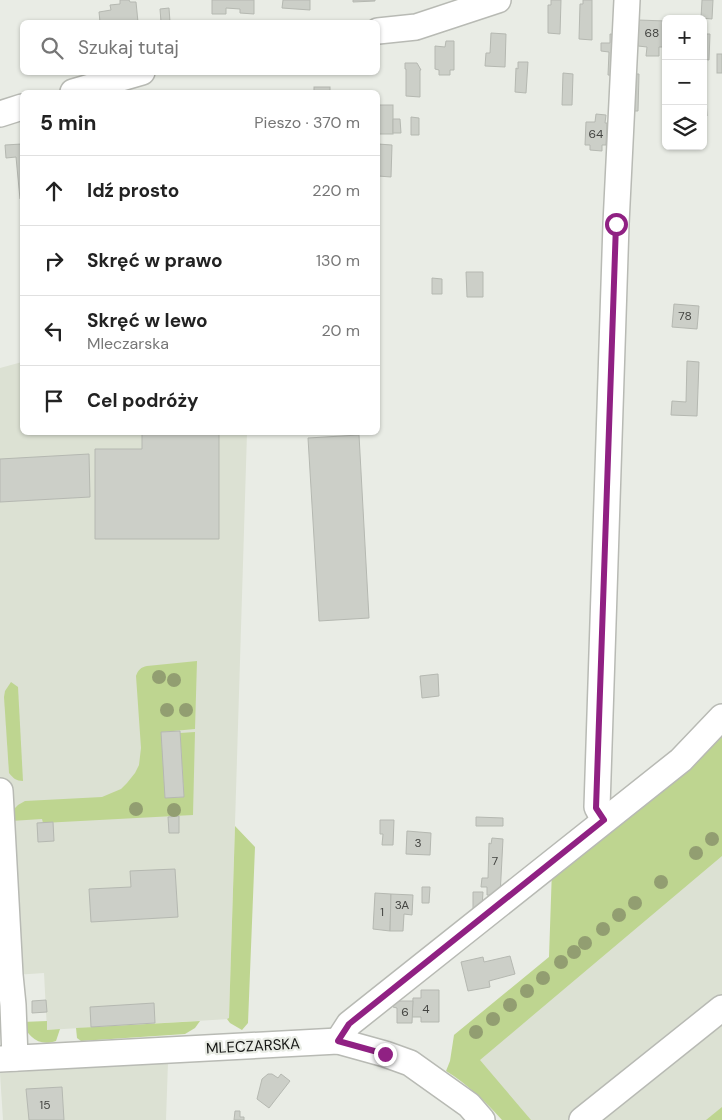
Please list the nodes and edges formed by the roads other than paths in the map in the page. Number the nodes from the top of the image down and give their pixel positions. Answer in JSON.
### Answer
{"nodes":[{"id":1,"x":498,"y":0,"type":"edge"},
{"id":2,"x":627,"y":0,"type":"edge"},
{"id":3,"x":380,"y":31,"type":"edge"},
{"id":4,"x":132,"y":75,"type":"edge"},
{"id":5,"x":80,"y":90,"type":"edge"},
{"id":6,"x":20,"y":108,"type":"edge"},
{"id":7,"x":0,"y":114,"type":"edge"},
{"id":8,"x":722,"y":717,"type":"edge"},
{"id":9,"x":0,"y":791,"type":"edge"},
{"id":10,"x":604,"y":820,"type":"junction"},
{"id":11,"x":4,"y":956,"type":"edge"},
{"id":12,"x":722,"y":1008,"type":"edge"},
{"id":13,"x":338,"y":1041,"type":"junction"},
{"id":14,"x":7,"y":1059,"type":"edge"},
{"id":15,"x":482,"y":1120,"type":"edge"},
{"id":16,"x":582,"y":1120,"type":"edge"}],
"edges":[{"from":1,"to":3,"type":"street"},
{"from":2,"to":10,"type":"street"},
{"from":4,"to":5,"type":"street"},
{"from":6,"to":7,"type":"street"},
{"from":8,"to":10,"type":"street"},
{"from":9,"to":11,"type":"street"},
{"from":10,"to":13,"type":"street"},
{"from":11,"to":14,"type":"street"},
{"from":12,"to":16,"type":"street"},
{"from":13,"to":14,"type":"street","name":"MLECZARSKA"},
{"from":13,"to":15,"type":"street","name":"MLECZARSKA"}]}
